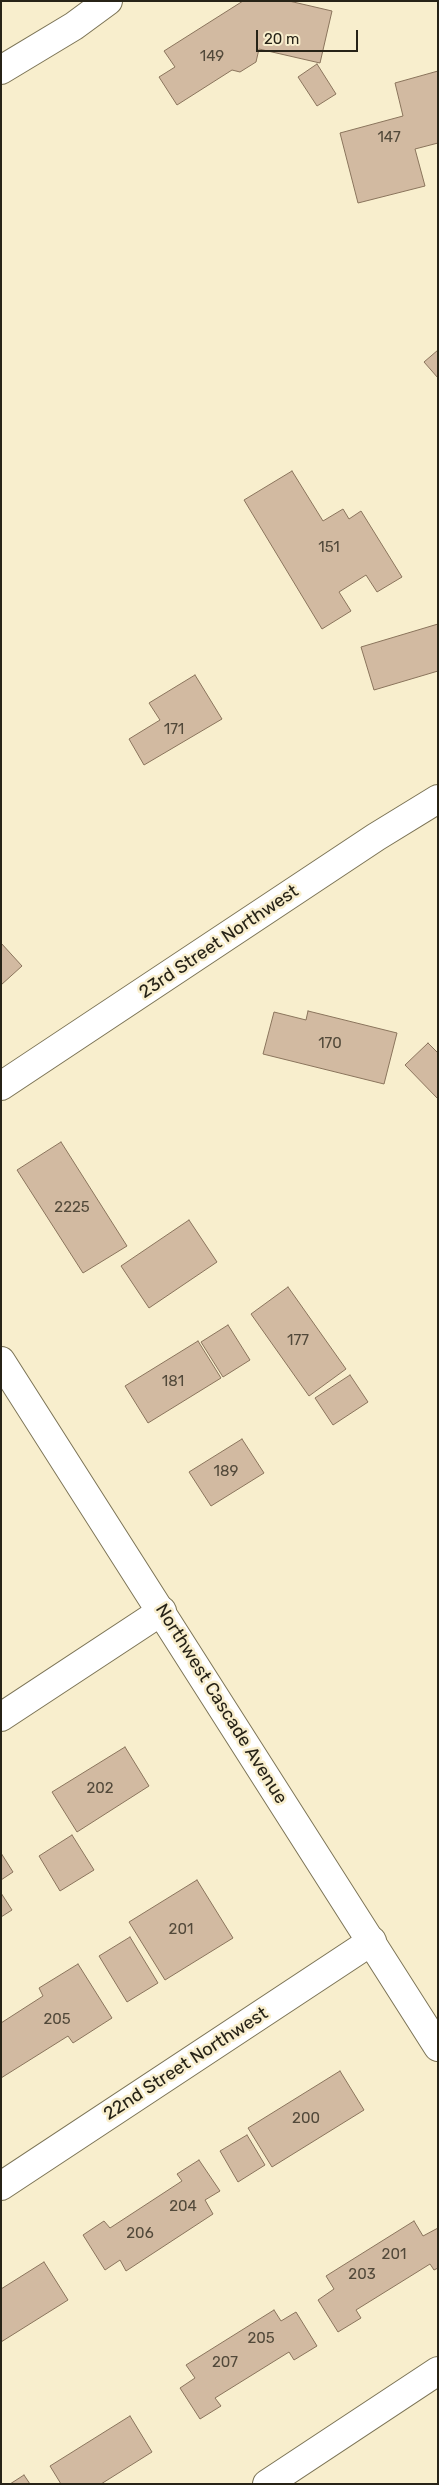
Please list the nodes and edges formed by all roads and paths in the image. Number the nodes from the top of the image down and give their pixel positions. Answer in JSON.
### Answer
{"nodes":[{"id":1,"x":108,"y":1,"type":"edge"},
{"id":2,"x":1,"y":70,"type":"edge"},
{"id":3,"x":438,"y":799,"type":"edge"},
{"id":4,"x":1,"y":1086,"type":"edge"},
{"id":5,"x":1,"y":1361,"type":"edge"},
{"id":6,"x":162,"y":1611,"type":"junction"},
{"id":7,"x":1,"y":1718,"type":"edge"},
{"id":8,"x":372,"y":1941,"type":"junction"},
{"id":9,"x":438,"y":2047,"type":"edge"},
{"id":10,"x":1,"y":2186,"type":"edge"},
{"id":11,"x":438,"y":2371,"type":"edge"},
{"id":12,"x":267,"y":2484,"type":"edge"}],
"edges":[{"from":1,"to":2,"type":"street"},
{"from":3,"to":4,"type":"street","name":"23rd Street Northwest"},
{"from":5,"to":6,"type":"street","name":"Northwest Cascade Avenue"},
{"from":6,"to":7,"type":"street"},
{"from":6,"to":8,"type":"street","name":"Northwest Cascade Avenue"},
{"from":8,"to":9,"type":"street","name":"Northwest Cascade Avenue"},
{"from":8,"to":10,"type":"street","name":"22nd Street Northwest"},
{"from":11,"to":12,"type":"street"}]}
